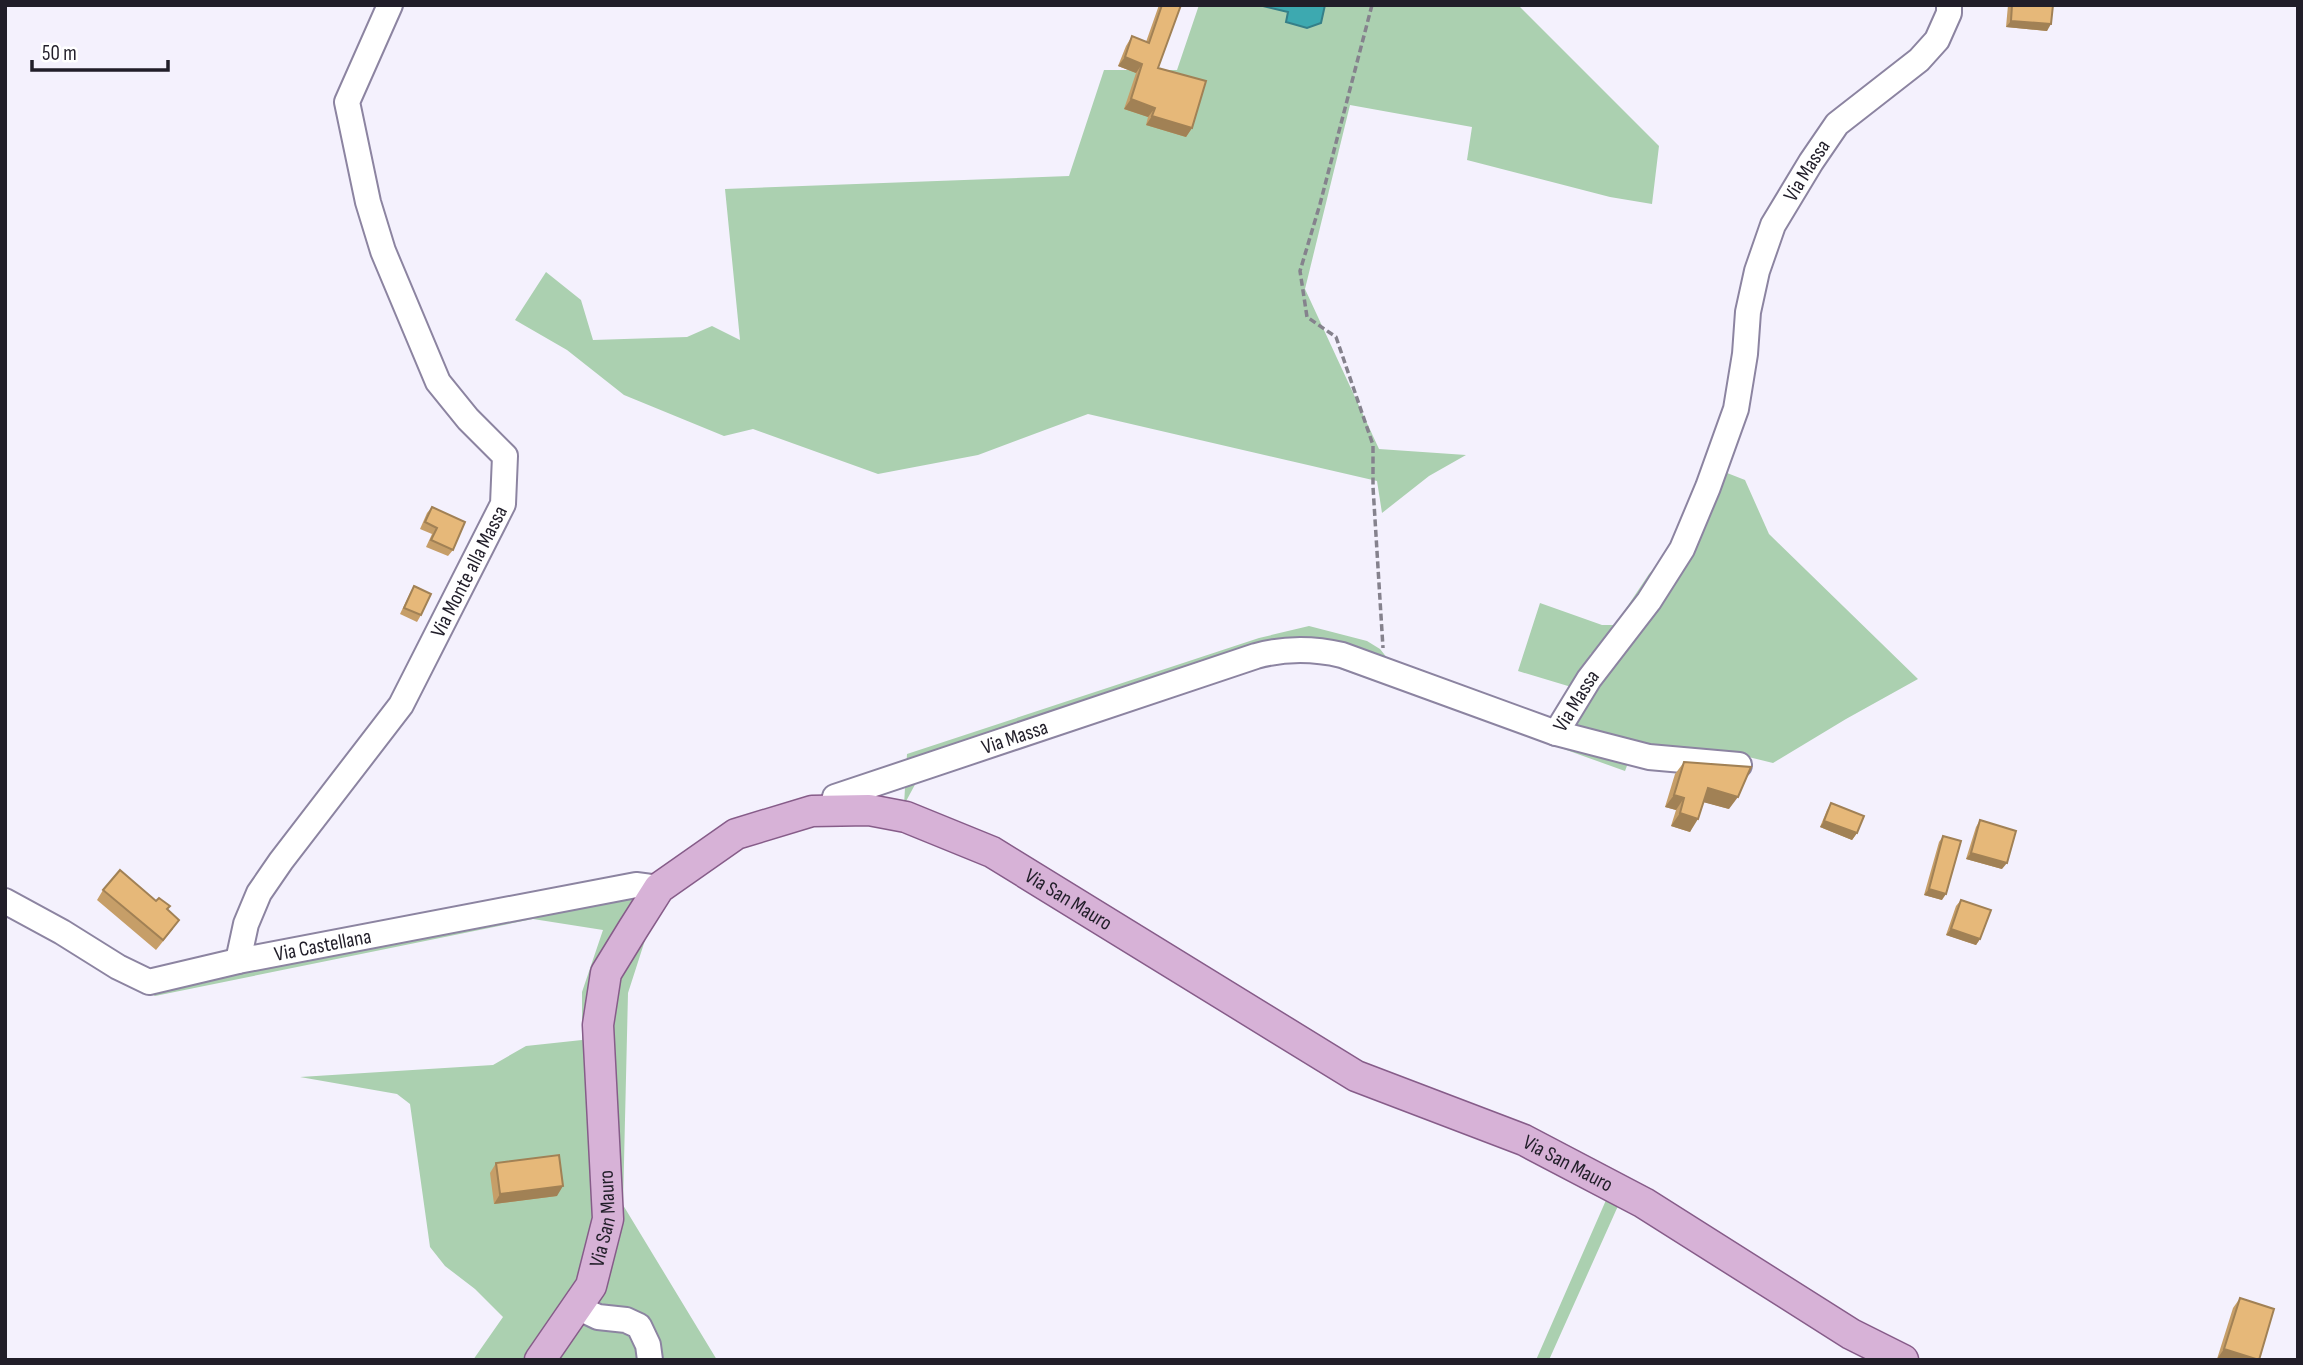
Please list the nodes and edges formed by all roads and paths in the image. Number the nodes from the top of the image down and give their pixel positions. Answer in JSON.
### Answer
{"nodes":[{"id":1,"x":390,"y":5,"type":"edge"},
{"id":2,"x":1372,"y":5,"type":"edge"},
{"id":3,"x":1949,"y":5,"type":"edge"},
{"id":4,"x":1385,"y":671,"type":"junction"},
{"id":5,"x":1556,"y":733,"type":"junction"},
{"id":6,"x":1739,"y":765,"type":"edge"},
{"id":7,"x":831,"y":810,"type":"junction"},
{"id":8,"x":659,"y":888,"type":"junction"},
{"id":9,"x":5,"y":901,"type":"edge"},
{"id":10,"x":238,"y":961,"type":"junction"},
{"id":11,"x":577,"y":1307,"type":"junction"},
{"id":12,"x":540,"y":1360,"type":"edge"},
{"id":13,"x":650,"y":1360,"type":"edge"},
{"id":14,"x":1903,"y":1360,"type":"edge"}],
"edges":[{"from":1,"to":10,"type":"street","name":"Via Monte alla Massa"},
{"from":2,"to":4,"type":"path"},
{"from":3,"to":5,"type":"street","name":"Via Massa"},
{"from":4,"to":5,"type":"street","name":"Via Massa"},
{"from":4,"to":7,"type":"street","name":"Via Massa"},
{"from":5,"to":6,"type":"street"},
{"from":7,"to":8,"type":"main road","name":"Via San Mauro"},
{"from":7,"to":14,"type":"main road","name":"Via San Mauro"},
{"from":8,"to":10,"type":"street","name":"Via Castellana"},
{"from":8,"to":11,"type":"main road","name":"Via San Mauro"},
{"from":9,"to":10,"type":"street","name":"Via Castellana"},
{"from":11,"to":12,"type":"main road","name":"Via San Mauro"},
{"from":11,"to":13,"type":"street"}]}
